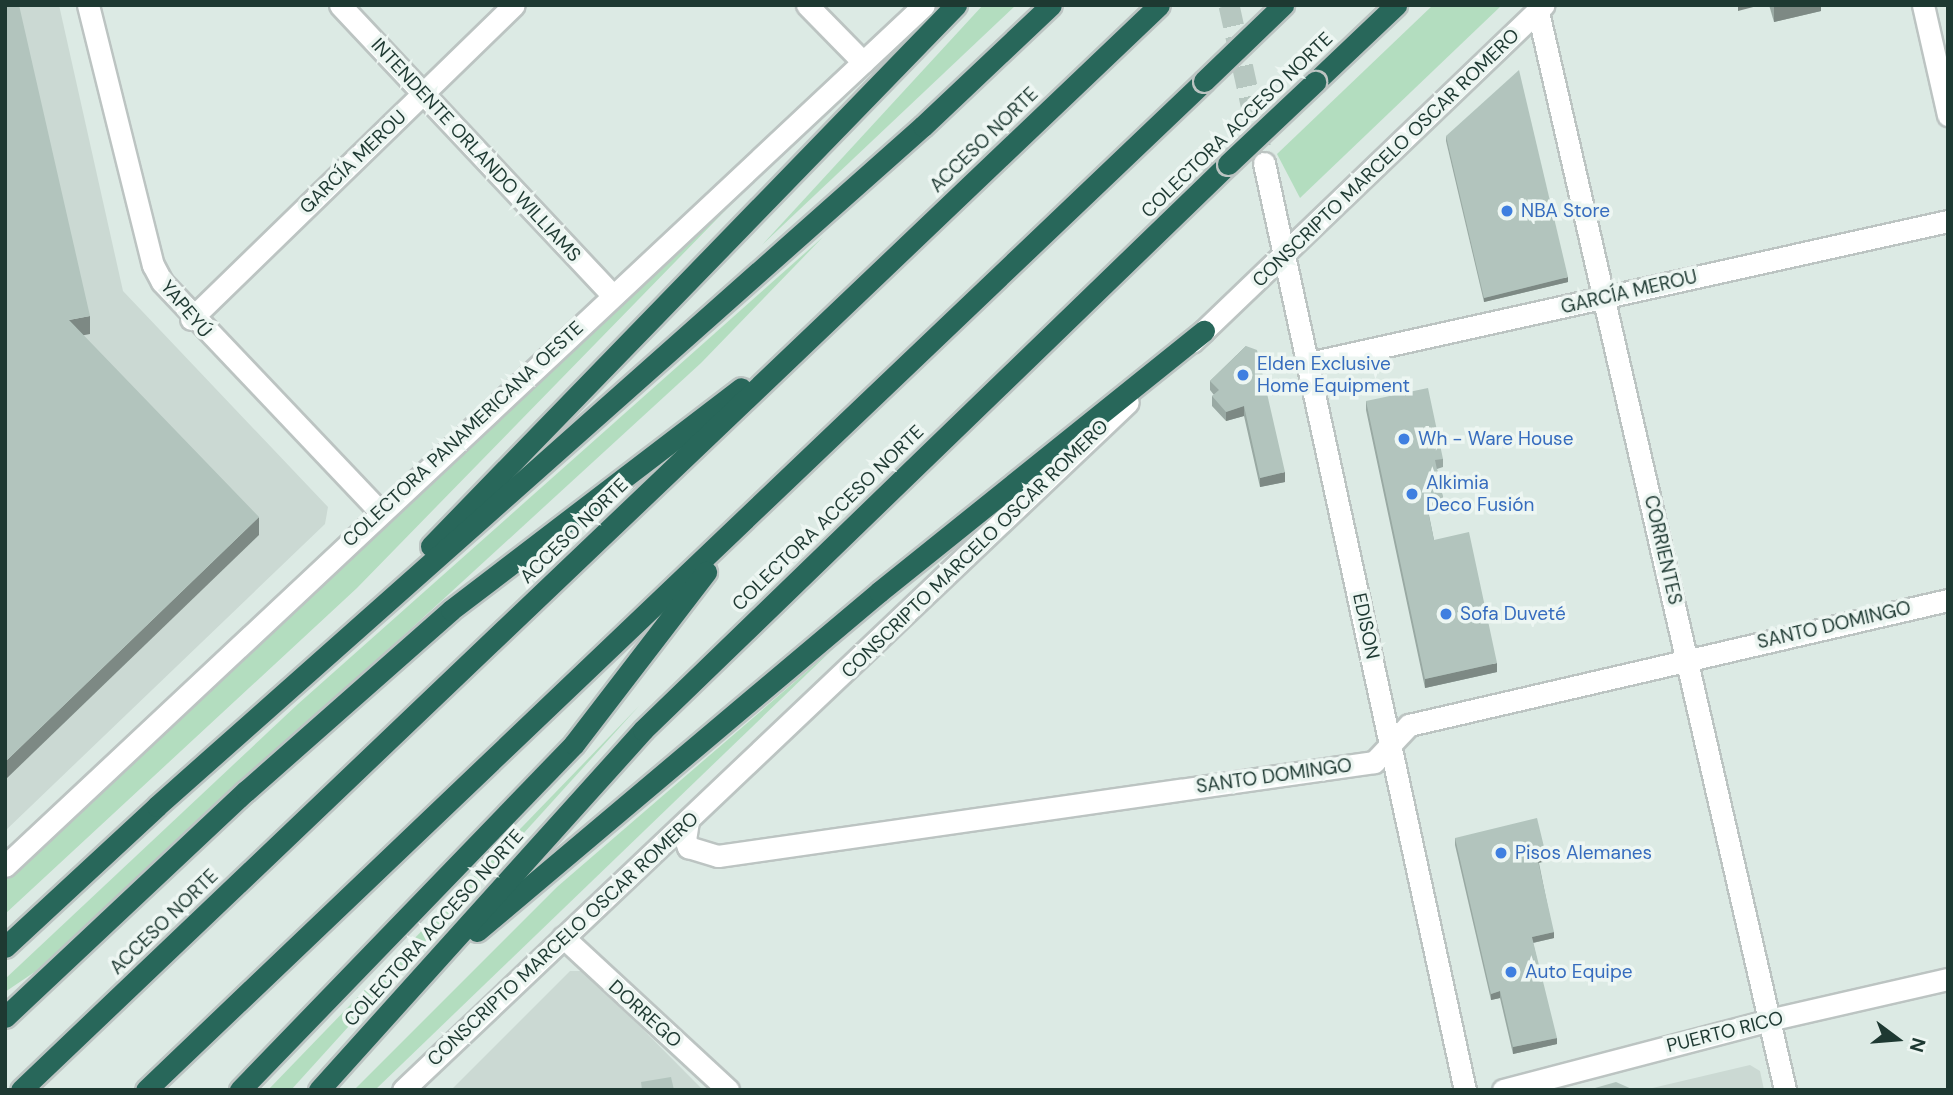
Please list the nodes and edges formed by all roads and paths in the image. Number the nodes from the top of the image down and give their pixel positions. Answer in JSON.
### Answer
{"nodes":[{"id":1,"x":88,"y":5,"type":"edge"},
{"id":2,"x":340,"y":5,"type":"edge"},
{"id":3,"x":513,"y":5,"type":"edge"},
{"id":4,"x":807,"y":5,"type":"edge"},
{"id":5,"x":924,"y":5,"type":"edge"},
{"id":6,"x":956,"y":5,"type":"edge"},
{"id":7,"x":1051,"y":5,"type":"edge"},
{"id":8,"x":1158,"y":5,"type":"edge"},
{"id":9,"x":1283,"y":5,"type":"edge"},
{"id":10,"x":1396,"y":5,"type":"edge"},
{"id":11,"x":1923,"y":5,"type":"edge"},
{"id":12,"x":1541,"y":8,"type":"edge"},
{"id":13,"x":863,"y":62,"type":"junction"},
{"id":14,"x":423,"y":93,"type":"junction"},
{"id":15,"x":1948,"y":115,"type":"edge"},
{"id":16,"x":1264,"y":163,"type":"tunnel mouth"},
{"id":17,"x":1948,"y":221,"type":"edge"},
{"id":18,"x":1285,"y":256,"type":"junction"},
{"id":19,"x":612,"y":295,"type":"junction"},
{"id":20,"x":1606,"y":297,"type":"junction"},
{"id":21,"x":191,"y":318,"type":"junction"},
{"id":22,"x":828,"y":320,"type":"junction"},
{"id":23,"x":1203,"y":331,"type":"junction"},
{"id":24,"x":1310,"y":363,"type":"junction"},
{"id":25,"x":380,"y":512,"type":"junction"},
{"id":26,"x":748,"y":518,"type":"junction"},
{"id":27,"x":1948,"y":600,"type":"edge"},
{"id":28,"x":1687,"y":658,"type":"junction"},
{"id":29,"x":308,"y":671,"type":"junction"},
{"id":30,"x":1392,"y":743,"type":"junction"},
{"id":31,"x":688,"y":821,"type":"junction"},
{"id":32,"x":5,"y":866,"type":"edge"},
{"id":33,"x":562,"y":937,"type":"junction"},
{"id":34,"x":5,"y":947,"type":"edge"},
{"id":35,"x":1948,"y":979,"type":"edge"},
{"id":36,"x":397,"y":1002,"type":"junction"},
{"id":37,"x":5,"y":1017,"type":"edge"},
{"id":38,"x":1769,"y":1020,"type":"junction"},
{"id":39,"x":21,"y":1090,"type":"edge"},
{"id":40,"x":146,"y":1090,"type":"edge"},
{"id":41,"x":240,"y":1090,"type":"edge"},
{"id":42,"x":319,"y":1090,"type":"edge"},
{"id":43,"x":403,"y":1090,"type":"edge"},
{"id":44,"x":728,"y":1090,"type":"edge"},
{"id":45,"x":1465,"y":1090,"type":"edge"},
{"id":46,"x":1503,"y":1090,"type":"edge"},
{"id":47,"x":1785,"y":1090,"type":"edge"}],
"edges":[{"from":1,"to":21,"type":"street","name":"YAPEYÚ"},
{"from":2,"to":14,"type":"street","name":"INTENDENTE ORLANDO WILLIAMS"},
{"from":3,"to":14,"type":"street","name":"GARCÍA MEROU"},
{"from":4,"to":13,"type":"street"},
{"from":5,"to":13,"type":"street","name":"COLECTORA PANAMERICANA OESTE"},
{"from":6,"to":29,"type":"highway"},
{"from":7,"to":29,"type":"highway"},
{"from":8,"to":22,"type":"highway","name":"ACCESO NORTE"},
{"from":9,"to":26,"type":"highway","bridge":true},
{"from":10,"to":36,"type":"highway","name":"COLECTORA ACCESO NORTE","bridge":true},
{"from":11,"to":15,"type":"street"},
{"from":12,"to":18,"type":"street","name":"CONSCRIPTO MARCELO OSCAR ROMERO"},
{"from":12,"to":20,"type":"street","name":"CORRIENTES"},
{"from":13,"to":19,"type":"street","name":"COLECTORA PANAMERICANA OESTE"},
{"from":14,"to":19,"type":"street","name":"INTENDENTE ORLANDO WILLIAMS"},
{"from":14,"to":21,"type":"street","name":"GARCÍA MEROU"},
{"from":16,"to":18,"type":"street","name":"EDISON"},
{"from":17,"to":20,"type":"street","name":"GARCÍA MEROU"},
{"from":18,"to":23,"type":"street","name":"CONSCRIPTO MARCELO OSCAR ROMERO"},
{"from":18,"to":24,"type":"street","name":"EDISON"},
{"from":19,"to":25,"type":"street","name":"COLECTORA PANAMERICANA OESTE"},
{"from":20,"to":24,"type":"street","name":"GARCÍA MEROU"},
{"from":20,"to":28,"type":"street","name":"CORRIENTES"},
{"from":21,"to":25,"type":"street","name":"YAPEYÚ"},
{"from":22,"to":37,"type":"highway"},
{"from":22,"to":39,"type":"highway","name":"ACCESO NORTE"},
{"from":23,"to":31,"type":"street","name":"CONSCRIPTO MARCELO OSCAR ROMERO"},
{"from":23,"to":36,"type":"highway"},
{"from":24,"to":30,"type":"street","name":"EDISON"},
{"from":25,"to":32,"type":"street","name":"COLECTORA PANAMERICANA OESTE"},
{"from":26,"to":40,"type":"highway"},
{"from":26,"to":41,"type":"highway"},
{"from":27,"to":28,"type":"street","name":"SANTO DOMINGO"},
{"from":28,"to":30,"type":"street","name":"SANTO DOMINGO"},
{"from":28,"to":38,"type":"street","name":"CORRIENTES"},
{"from":29,"to":34,"type":"highway"},
{"from":30,"to":31,"type":"street","name":"SANTO DOMINGO"},
{"from":30,"to":45,"type":"street","name":"EDISON"},
{"from":31,"to":33,"type":"street","name":"CONSCRIPTO MARCELO OSCAR ROMERO"},
{"from":33,"to":43,"type":"street","name":"CONSCRIPTO MARCELO OSCAR ROMERO"},
{"from":33,"to":44,"type":"street","name":"DORREGO"},
{"from":35,"to":38,"type":"street","name":"PUERTO RICO"},
{"from":36,"to":42,"type":"highway","name":"COLECTORA ACCESO NORTE"},
{"from":38,"to":46,"type":"street","name":"PUERTO RICO"},
{"from":38,"to":47,"type":"street","name":"CORRIENTES"}]}
